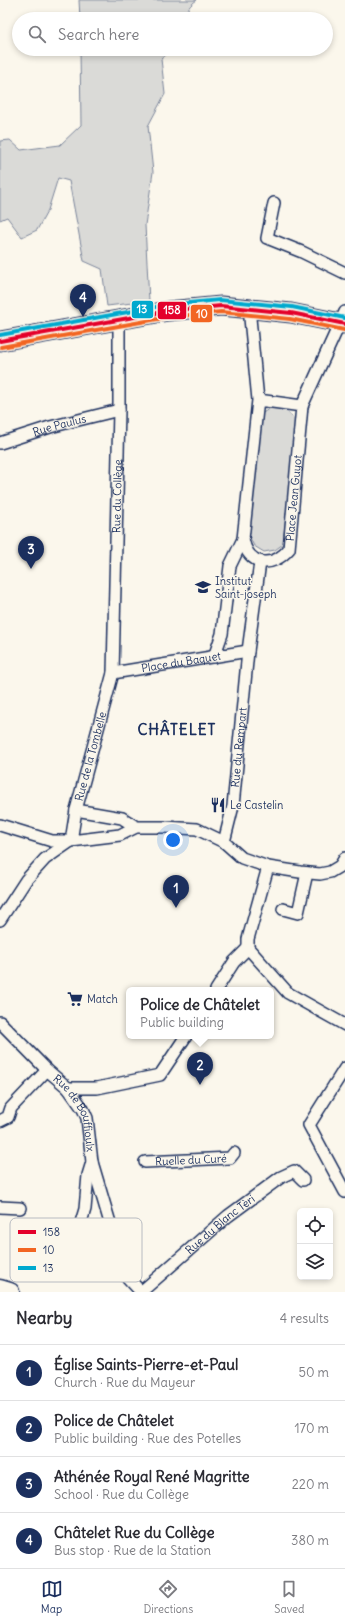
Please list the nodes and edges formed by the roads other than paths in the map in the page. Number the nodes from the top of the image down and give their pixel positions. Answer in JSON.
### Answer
{"nodes":[{"id":1,"x":274,"y":203,"type":"dead end"},
{"id":2,"x":345,"y":273,"type":"edge"},
{"id":3,"x":249,"y":308,"type":"junction"},
{"id":4,"x":343,"y":319,"type":"edge"},
{"id":5,"x":119,"y":320,"type":"junction"},
{"id":6,"x":0,"y":341,"type":"edge"},
{"id":7,"x":258,"y":400,"type":"junction"},
{"id":8,"x":302,"y":406,"type":"junction"},
{"id":9,"x":119,"y":410,"type":"junction"},
{"id":10,"x":0,"y":443,"type":"edge"},
{"id":11,"x":242,"y":539,"type":"junction"},
{"id":12,"x":260,"y":562,"type":"junction"},
{"id":13,"x":248,"y":651,"type":"junction"},
{"id":14,"x":214,"y":656,"type":"junction"},
{"id":15,"x":113,"y":673,"type":"junction"},
{"id":16,"x":76,"y":810,"type":"junction"},
{"id":17,"x":0,"y":825,"type":"edge"},
{"id":18,"x":136,"y":827,"type":"junction"},
{"id":19,"x":70,"y":841,"type":"junction"},
{"id":20,"x":224,"y":842,"type":"junction"},
{"id":21,"x":343,"y":865,"type":"edge"},
{"id":22,"x":268,"y":867,"type":"junction"},
{"id":23,"x":307,"y":873,"type":"junction"},
{"id":24,"x":283,"y":908,"type":"dead end"},
{"id":25,"x":0,"y":920,"type":"edge"},
{"id":26,"x":248,"y":948,"type":"junction"},
{"id":27,"x":218,"y":987,"type":"edge"},
{"id":28,"x":0,"y":1022,"type":"edge"},
{"id":29,"x":345,"y":1025,"type":"edge"},
{"id":30,"x":184,"y":1039,"type":"edge"},
{"id":31,"x":345,"y":1068,"type":"edge"},
{"id":32,"x":47,"y":1070,"type":"junction"},
{"id":33,"x":68,"y":1088,"type":"junction"},
{"id":34,"x":0,"y":1120,"type":"edge"},
{"id":35,"x":234,"y":1153,"type":"dead end"},
{"id":36,"x":92,"y":1162,"type":"junction"},
{"id":37,"x":145,"y":1162,"type":"dead end"},
{"id":38,"x":304,"y":1180,"type":"dead end"},
{"id":39,"x":345,"y":1192,"type":"edge"},
{"id":40,"x":0,"y":1207,"type":"edge"},
{"id":41,"x":20,"y":1208,"type":"dead end"},
{"id":42,"x":82,"y":1218,"type":"edge"},
{"id":43,"x":109,"y":1218,"type":"edge"},
{"id":44,"x":132,"y":1282,"type":"edge"},
{"id":45,"x":0,"y":1290,"type":"edge"},
{"id":46,"x":10,"y":1292,"type":"edge"},
{"id":47,"x":141,"y":1292,"type":"edge"}],
"edges":[{"from":1,"to":2,"type":"street"},
{"from":3,"to":4,"type":"main road"},
{"from":3,"to":5,"type":"main road"},
{"from":3,"to":7,"type":"street"},
{"from":4,"to":8,"type":"street","name":"Place Jean Guyot"},
{"from":5,"to":6,"type":"main road"},
{"from":5,"to":9,"type":"street","name":"Rue du Collège"},
{"from":7,"to":8,"type":"street"},
{"from":7,"to":11,"type":"street"},
{"from":8,"to":12,"type":"street","name":"Place Jean Guyot"},
{"from":9,"to":10,"type":"street","name":"Rue Paulus"},
{"from":9,"to":15,"type":"street","name":"Rue du Collège"},
{"from":11,"to":12,"type":"street"},
{"from":11,"to":14,"type":"street"},
{"from":12,"to":13,"type":"street","name":"Rue du Rempart"},
{"from":13,"to":14,"type":"street","name":"Place du Baquet"},
{"from":13,"to":20,"type":"street","name":"Rue du Rempart"},
{"from":14,"to":15,"type":"street","name":"Place du Baquet"},
{"from":15,"to":16,"type":"street","name":"Rue de la Tombelle"},
{"from":16,"to":18,"type":"street"},
{"from":16,"to":19,"type":"street","name":"Rue de la Tombelle"},
{"from":17,"to":19,"type":"street"},
{"from":18,"to":19,"type":"street"},
{"from":18,"to":20,"type":"street"},
{"from":19,"to":25,"type":"street"},
{"from":20,"to":22,"type":"street"},
{"from":21,"to":23,"type":"street"},
{"from":22,"to":23,"type":"street"},
{"from":22,"to":26,"type":"street"},
{"from":23,"to":24,"type":"street"},
{"from":26,"to":27,"type":"street"},
{"from":26,"to":29,"type":"street"},
{"from":28,"to":32,"type":"street","name":"Rue de Bouffioulx"},
{"from":30,"to":33,"type":"street"},
{"from":31,"to":39,"type":"street"},
{"from":32,"to":33,"type":"street","name":"Rue de Bouffioulx"},
{"from":32,"to":34,"type":"street"},
{"from":33,"to":36,"type":"street","name":"Rue de Bouffioulx"},
{"from":35,"to":37,"type":"street","name":"Ruelle du Curé"},
{"from":36,"to":42,"type":"street","name":"Rue de Bouffioulx"},
{"from":36,"to":43,"type":"street"},
{"from":38,"to":47,"type":"street","name":"Rue du Blanc Tèri"},
{"from":40,"to":41,"type":"street"},
{"from":44,"to":47,"type":"street","name":"Rue de Bouffioulx"},
{"from":45,"to":46,"type":"main road"}]}
